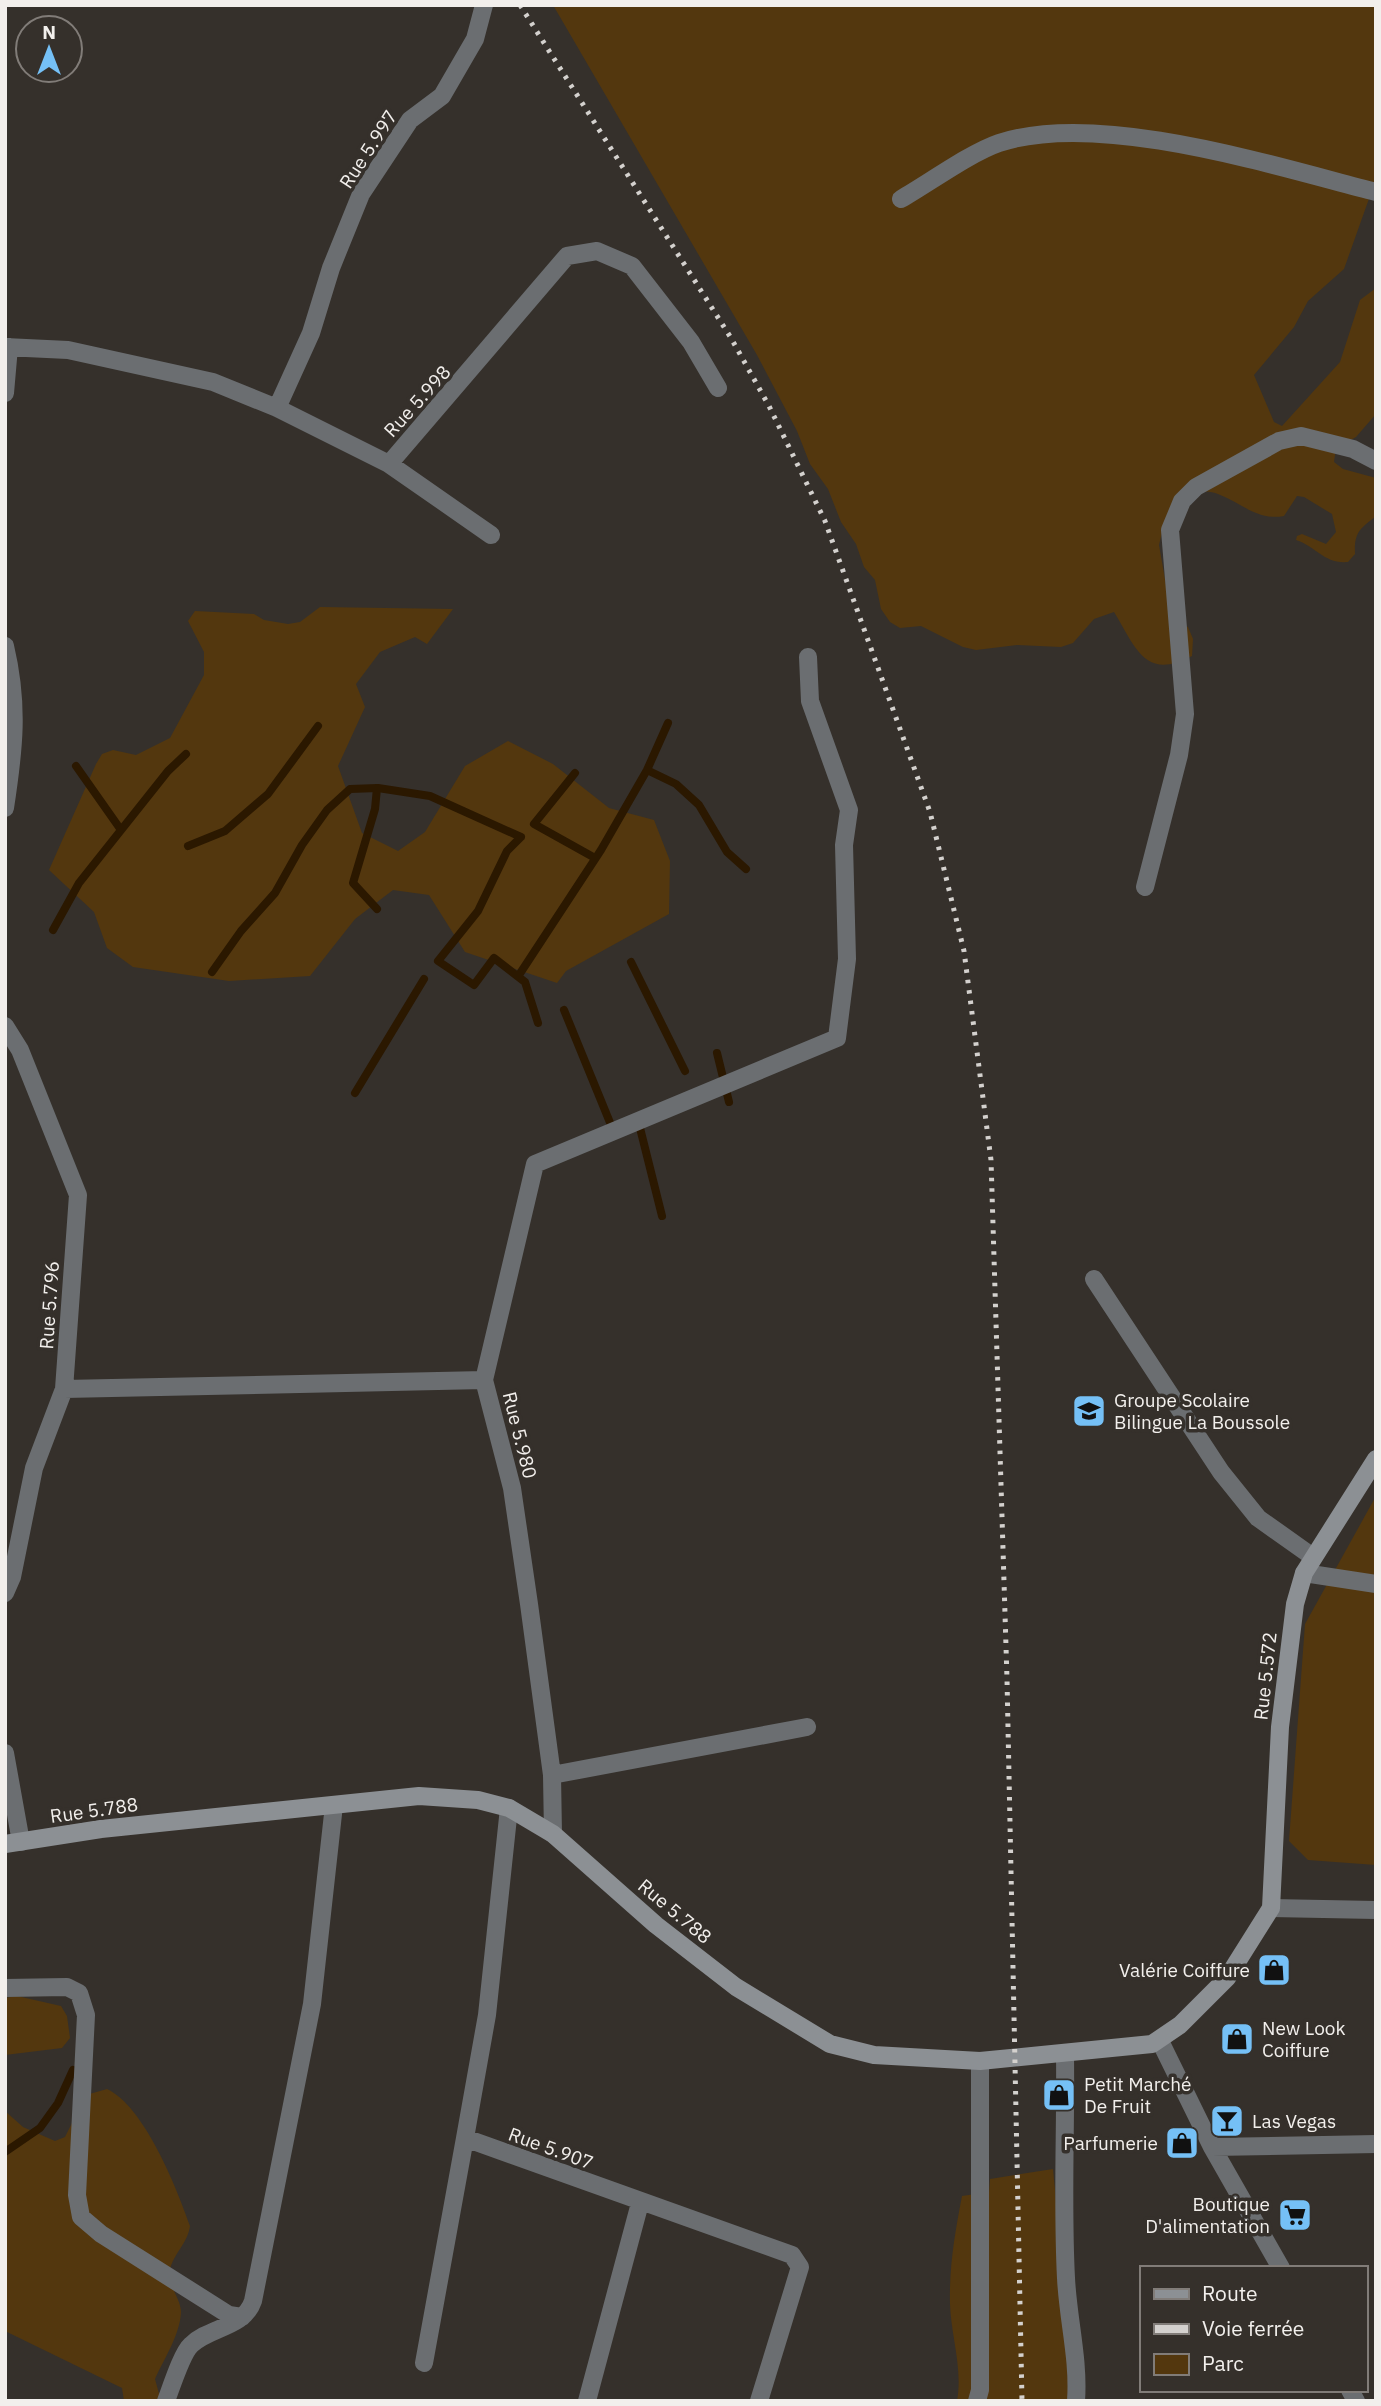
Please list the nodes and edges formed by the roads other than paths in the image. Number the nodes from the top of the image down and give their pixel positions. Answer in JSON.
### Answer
{"nodes":[{"id":1,"x":484,"y":5,"type":"edge"},
{"id":2,"x":1376,"y":192,"type":"edge"},
{"id":3,"x":901,"y":199,"type":"dead end"},
{"id":4,"x":7,"y":347,"type":"edge"},
{"id":5,"x":718,"y":388,"type":"dead end"},
{"id":6,"x":5,"y":393,"type":"edge"},
{"id":7,"x":277,"y":408,"type":"junction"},
{"id":8,"x":1376,"y":461,"type":"edge"},
{"id":9,"x":389,"y":464,"type":"junction"},
{"id":10,"x":491,"y":536,"type":"dead end"},
{"id":11,"x":5,"y":646,"type":"edge"},
{"id":12,"x":808,"y":657,"type":"dead end"},
{"id":13,"x":5,"y":808,"type":"edge"},
{"id":14,"x":1145,"y":887,"type":"dead end"},
{"id":15,"x":5,"y":1026,"type":"edge"},
{"id":16,"x":1094,"y":1279,"type":"dead end"},
{"id":17,"x":484,"y":1380,"type":"junction"},
{"id":18,"x":64,"y":1389,"type":"junction"},
{"id":19,"x":1376,"y":1459,"type":"edge"},
{"id":20,"x":1313,"y":1557,"type":"junction"},
{"id":21,"x":1304,"y":1573,"type":"junction"},
{"id":22,"x":1376,"y":1584,"type":"edge"},
{"id":23,"x":5,"y":1593,"type":"edge"},
{"id":24,"x":807,"y":1727,"type":"dead end"},
{"id":25,"x":5,"y":1753,"type":"edge"},
{"id":26,"x":552,"y":1774,"type":"junction"},
{"id":27,"x":334,"y":1805,"type":"junction"},
{"id":28,"x":509,"y":1808,"type":"junction"},
{"id":29,"x":553,"y":1834,"type":"junction"},
{"id":30,"x":13,"y":1843,"type":"edge"},
{"id":31,"x":1376,"y":1910,"type":"edge"},
{"id":32,"x":1268,"y":1913,"type":"junction"},
{"id":33,"x":5,"y":1988,"type":"edge"},
{"id":34,"x":1160,"y":2041,"type":"junction"},
{"id":35,"x":1065,"y":2054,"type":"junction"},
{"id":36,"x":980,"y":2061,"type":"junction"},
{"id":37,"x":465,"y":2138,"type":"junction"},
{"id":38,"x":1376,"y":2144,"type":"edge"},
{"id":39,"x":1212,"y":2147,"type":"junction"},
{"id":40,"x":640,"y":2203,"type":"junction"},
{"id":41,"x":1280,"y":2266,"type":"edge"},
{"id":42,"x":242,"y":2317,"type":"junction"},
{"id":43,"x":424,"y":2363,"type":"dead end"},
{"id":44,"x":166,"y":2401,"type":"edge"},
{"id":45,"x":587,"y":2401,"type":"edge"},
{"id":46,"x":759,"y":2401,"type":"edge"},
{"id":47,"x":978,"y":2401,"type":"edge"},
{"id":48,"x":1076,"y":2401,"type":"edge"}],
"edges":[{"from":1,"to":7,"type":"street","name":"Rue 5.997"},
{"from":2,"to":3,"type":"street"},
{"from":4,"to":6,"type":"street","name":"Rue 5.998"},
{"from":4,"to":7,"type":"street","name":"Rue 5.998"},
{"from":5,"to":9,"type":"street","name":"Rue 5.998"},
{"from":7,"to":9,"type":"street","name":"Rue 5.998"},
{"from":8,"to":14,"type":"street"},
{"from":9,"to":10,"type":"street"},
{"from":11,"to":13,"type":"street"},
{"from":12,"to":17,"type":"street"},
{"from":15,"to":18,"type":"street","name":"Rue 5.796"},
{"from":16,"to":20,"type":"street"},
{"from":17,"to":18,"type":"street","name":"Rue 5.980"},
{"from":17,"to":26,"type":"street","name":"Rue 5.980"},
{"from":18,"to":23,"type":"street","name":"Rue 5.796"},
{"from":19,"to":20,"type":"street","name":"Rue 5.572"},
{"from":20,"to":21,"type":"street","name":"Rue 5.572"},
{"from":21,"to":22,"type":"street"},
{"from":21,"to":32,"type":"street","name":"Rue 5.572"},
{"from":24,"to":26,"type":"street"},
{"from":25,"to":30,"type":"street"},
{"from":26,"to":29,"type":"street","name":"Rue 5.980"},
{"from":27,"to":28,"type":"street","name":"Rue 5.788"},
{"from":27,"to":30,"type":"street","name":"Rue 5.788"},
{"from":27,"to":42,"type":"street"},
{"from":28,"to":29,"type":"street","name":"Rue 5.788"},
{"from":28,"to":37,"type":"street"},
{"from":29,"to":36,"type":"street","name":"Rue 5.788"},
{"from":31,"to":32,"type":"street"},
{"from":32,"to":34,"type":"street"},
{"from":33,"to":42,"type":"street"},
{"from":34,"to":35,"type":"street","name":"Rue 5.788"},
{"from":34,"to":39,"type":"street"},
{"from":35,"to":36,"type":"street","name":"Rue 5.788"},
{"from":35,"to":48,"type":"street"},
{"from":36,"to":47,"type":"street"},
{"from":37,"to":40,"type":"street","name":"Rue 5.907"},
{"from":37,"to":43,"type":"street"},
{"from":38,"to":39,"type":"street"},
{"from":39,"to":41,"type":"street"},
{"from":40,"to":45,"type":"street"},
{"from":40,"to":46,"type":"street","name":"Rue 5.907"},
{"from":42,"to":44,"type":"street"}]}
